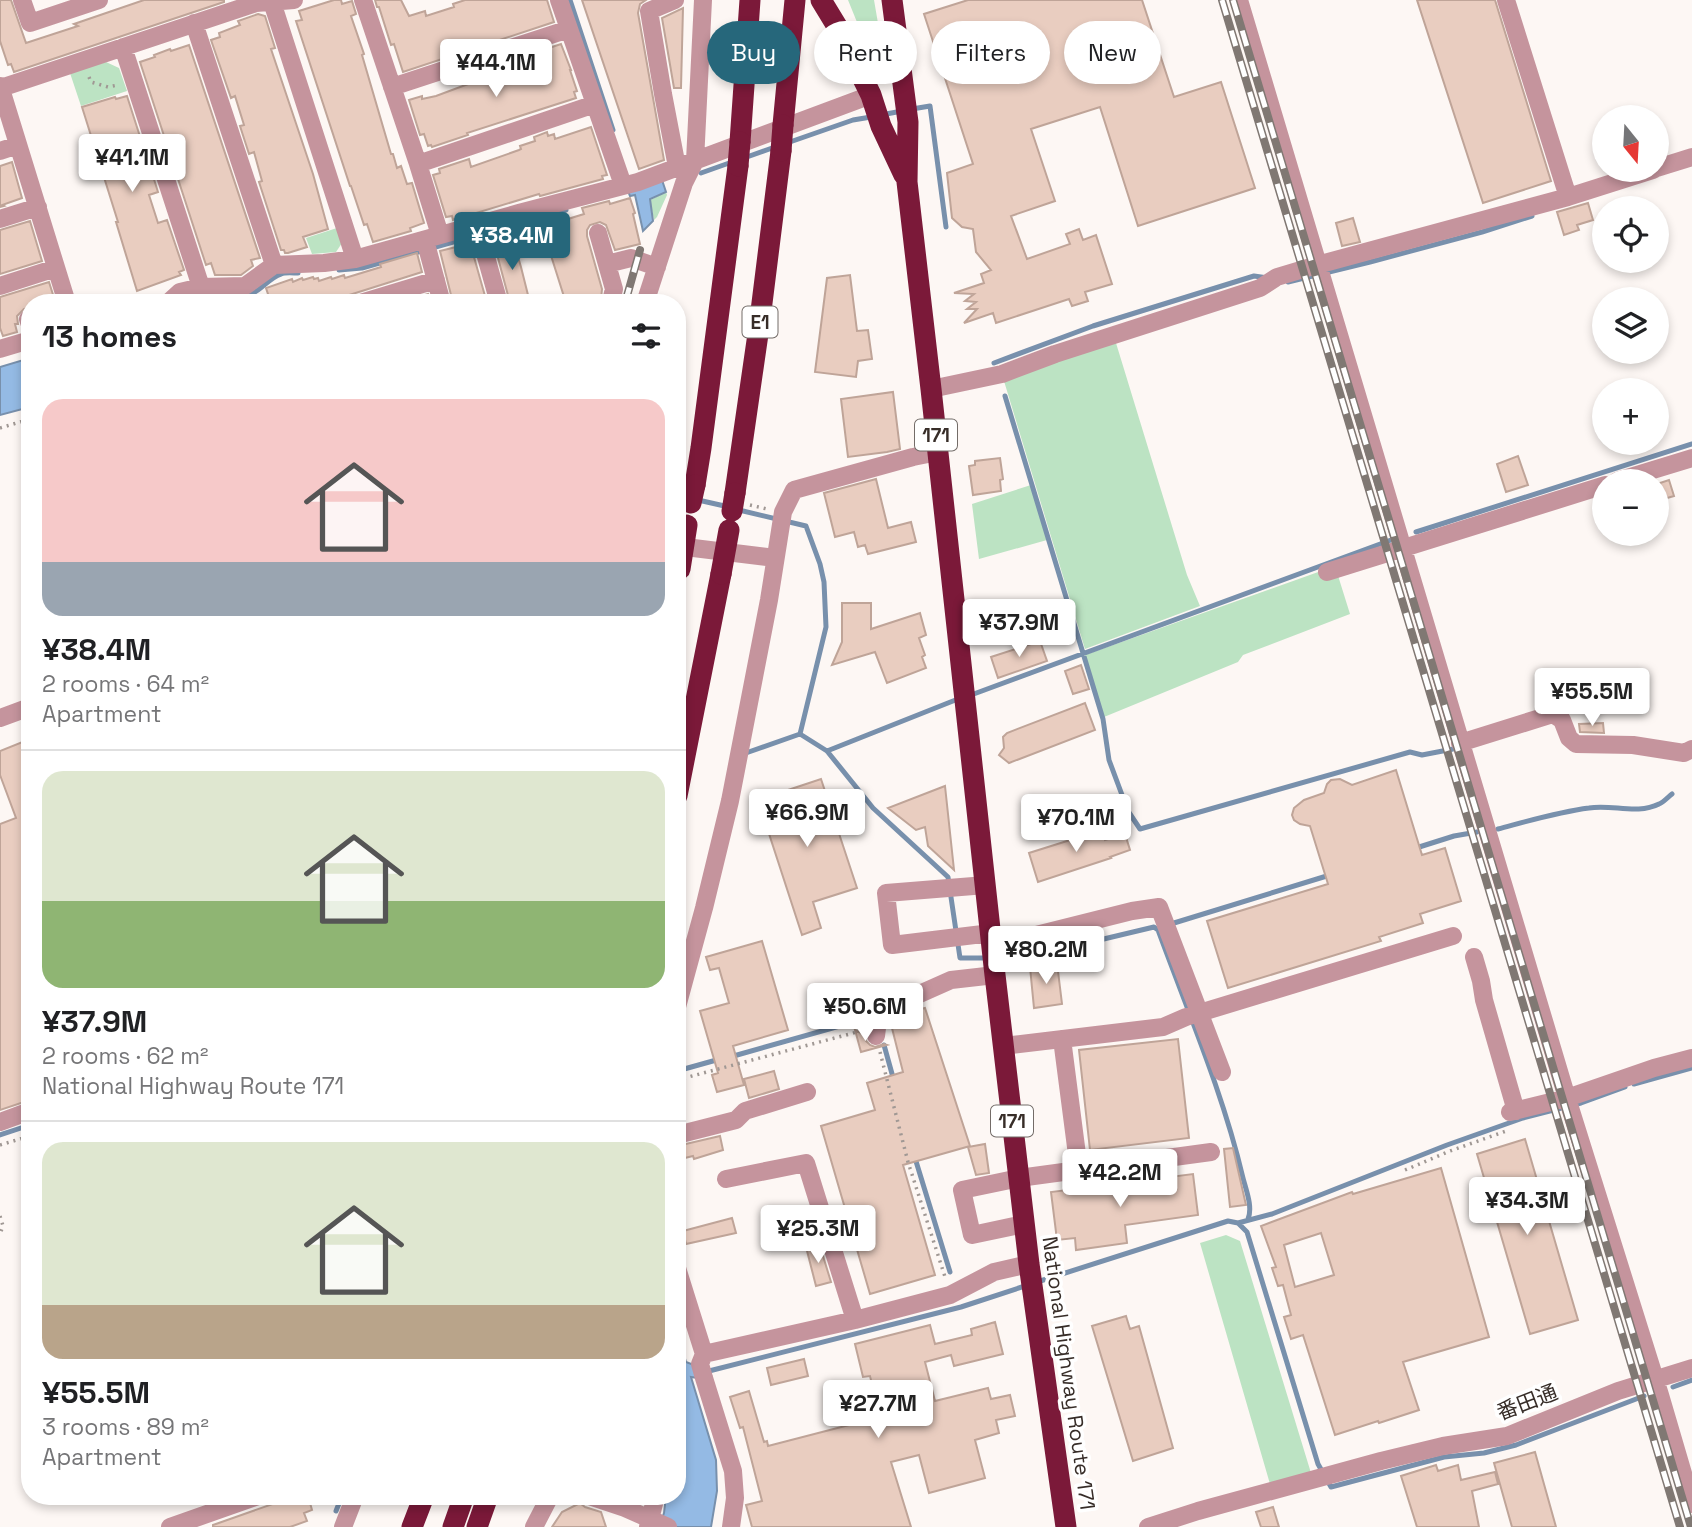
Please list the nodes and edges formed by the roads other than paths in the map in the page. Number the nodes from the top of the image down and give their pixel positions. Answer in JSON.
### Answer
{"nodes":[{"id":1,"x":22,"y":0,"type":"edge"},
{"id":2,"x":99,"y":0,"type":"edge"},
{"id":3,"x":294,"y":0,"type":"edge"},
{"id":4,"x":363,"y":0,"type":"edge"},
{"id":5,"x":559,"y":0,"type":"edge"},
{"id":6,"x":675,"y":0,"type":"edge"},
{"id":7,"x":703,"y":0,"type":"edge"},
{"id":8,"x":750,"y":0,"type":"edge"},
{"id":9,"x":794,"y":0,"type":"edge"},
{"id":10,"x":821,"y":0,"type":"edge"},
{"id":11,"x":892,"y":0,"type":"edge"},
{"id":12,"x":1239,"y":0,"type":"edge"},
{"id":13,"x":1506,"y":0,"type":"edge"},
{"id":14,"x":272,"y":2,"type":"junction"},
{"id":15,"x":194,"y":23,"type":"junction"},
{"id":16,"x":569,"y":29,"type":"junction"},
{"id":17,"x":123,"y":47,"type":"junction"},
{"id":18,"x":0,"y":87,"type":"edge"},
{"id":19,"x":392,"y":87,"type":"junction"},
{"id":20,"x":595,"y":104,"type":"junction"},
{"id":21,"x":876,"y":110,"type":"junction"},
{"id":22,"x":18,"y":145,"type":"junction"},
{"id":23,"x":0,"y":151,"type":"edge"},
{"id":24,"x":1692,"y":157,"type":"edge"},
{"id":25,"x":418,"y":164,"type":"junction"},
{"id":26,"x":686,"y":164,"type":"junction"},
{"id":27,"x":1670,"y":164,"type":"edge"},
{"id":28,"x":906,"y":182,"type":"junction"},
{"id":29,"x":1615,"y":182,"type":"edge"},
{"id":30,"x":629,"y":184,"type":"junction"},
{"id":31,"x":1568,"y":197,"type":"junction"},
{"id":32,"x":38,"y":207,"type":"junction"},
{"id":33,"x":0,"y":219,"type":"edge"},
{"id":34,"x":477,"y":225,"type":"junction"},
{"id":35,"x":598,"y":233,"type":"dead end"},
{"id":36,"x":433,"y":238,"type":"junction"},
{"id":37,"x":355,"y":259,"type":"junction"},
{"id":38,"x":607,"y":264,"type":"junction"},
{"id":39,"x":274,"y":265,"type":"junction"},
{"id":40,"x":657,"y":267,"type":"junction"},
{"id":41,"x":57,"y":268,"type":"junction"},
{"id":42,"x":1320,"y":272,"type":"junction"},
{"id":43,"x":436,"y":281,"type":"junction"},
{"id":44,"x":0,"y":286,"type":"edge"},
{"id":45,"x":201,"y":287,"type":"junction"},
{"id":46,"x":64,"y":294,"type":"edge"},
{"id":47,"x":178,"y":294,"type":"edge"},
{"id":48,"x":391,"y":294,"type":"edge"},
{"id":49,"x":440,"y":294,"type":"edge"},
{"id":50,"x":497,"y":294,"type":"edge"},
{"id":51,"x":613,"y":294,"type":"edge"},
{"id":52,"x":648,"y":294,"type":"edge"},
{"id":53,"x":21,"y":343,"type":"edge"},
{"id":54,"x":0,"y":349,"type":"edge"},
{"id":55,"x":931,"y":389,"type":"junction"},
{"id":56,"x":938,"y":452,"type":"junction"},
{"id":57,"x":1692,"y":458,"type":"edge"},
{"id":58,"x":1656,"y":469,"type":"edge"},
{"id":59,"x":1592,"y":489,"type":"edge"},
{"id":60,"x":686,"y":532,"type":"edge"},
{"id":61,"x":686,"y":546,"type":"edge"},
{"id":62,"x":1403,"y":549,"type":"junction"},
{"id":63,"x":775,"y":558,"type":"junction"},
{"id":64,"x":1327,"y":572,"type":"dead end"},
{"id":65,"x":21,"y":710,"type":"edge"},
{"id":66,"x":0,"y":718,"type":"edge"},
{"id":67,"x":1460,"y":743,"type":"junction"},
{"id":68,"x":1692,"y":749,"type":"edge"},
{"id":69,"x":686,"y":752,"type":"edge"},
{"id":70,"x":986,"y":885,"type":"junction"},
{"id":71,"x":1453,"y":936,"type":"dead end"},
{"id":72,"x":993,"y":955,"type":"junction"},
{"id":73,"x":1474,"y":957,"type":"dead end"},
{"id":74,"x":686,"y":975,"type":"edge"},
{"id":75,"x":1192,"y":1015,"type":"junction"},
{"id":76,"x":876,"y":1036,"type":"road end"},
{"id":77,"x":1062,"y":1040,"type":"junction"},
{"id":78,"x":1003,"y":1046,"type":"junction"},
{"id":79,"x":1692,"y":1058,"type":"edge"},
{"id":80,"x":1222,"y":1072,"type":"dead end"},
{"id":81,"x":807,"y":1092,"type":"dead end"},
{"id":82,"x":1569,"y":1104,"type":"junction"},
{"id":83,"x":21,"y":1114,"type":"edge"},
{"id":84,"x":0,"y":1122,"type":"edge"},
{"id":85,"x":686,"y":1133,"type":"edge"},
{"id":86,"x":1211,"y":1152,"type":"dead end"},
{"id":87,"x":1079,"y":1170,"type":"junction"},
{"id":88,"x":1019,"y":1178,"type":"junction"},
{"id":89,"x":726,"y":1179,"type":"dead end"},
{"id":90,"x":1024,"y":1224,"type":"junction"},
{"id":91,"x":1031,"y":1278,"type":"junction"},
{"id":92,"x":686,"y":1302,"type":"edge"},
{"id":93,"x":855,"y":1320,"type":"junction"},
{"id":94,"x":703,"y":1365,"type":"junction"},
{"id":95,"x":1692,"y":1368,"type":"edge"},
{"id":96,"x":1655,"y":1379,"type":"junction"},
{"id":97,"x":1692,"y":1504,"type":"edge"},
{"id":98,"x":232,"y":1505,"type":"edge"},
{"id":99,"x":352,"y":1505,"type":"edge"},
{"id":100,"x":421,"y":1505,"type":"edge"},
{"id":101,"x":461,"y":1505,"type":"edge"},
{"id":102,"x":485,"y":1505,"type":"edge"},
{"id":103,"x":545,"y":1505,"type":"edge"},
{"id":104,"x":616,"y":1505,"type":"edge"},
{"id":105,"x":656,"y":1505,"type":"edge"},
{"id":106,"x":656,"y":1524,"type":"edge"},
{"id":107,"x":170,"y":1527,"type":"edge"},
{"id":108,"x":343,"y":1527,"type":"edge"},
{"id":109,"x":412,"y":1527,"type":"edge"},
{"id":110,"x":453,"y":1527,"type":"edge"},
{"id":111,"x":477,"y":1527,"type":"edge"},
{"id":112,"x":534,"y":1527,"type":"edge"},
{"id":113,"x":730,"y":1527,"type":"edge"},
{"id":114,"x":1066,"y":1527,"type":"edge"},
{"id":115,"x":1149,"y":1527,"type":"edge"}],
"edges":[{"from":1,"to":2,"type":"street"},
{"from":3,"to":14,"type":"street"},
{"from":4,"to":19,"type":"street"},
{"from":5,"to":16,"type":"street"},
{"from":6,"to":26,"type":"street"},
{"from":7,"to":26,"type":"street"},
{"from":8,"to":60,"type":"highway","number":"E1","bridge":true},
{"from":9,"to":69,"type":"highway","number":"E1","bridge":true},
{"from":10,"to":21,"type":"highway","name":"National Highway Route 171","number":"171"},
{"from":11,"to":28,"type":"highway","name":"National Highway Route 171","number":"171"},
{"from":12,"to":42,"type":"street"},
{"from":13,"to":31,"type":"street"},
{"from":14,"to":15,"type":"street"},
{"from":14,"to":37,"type":"street"},
{"from":15,"to":17,"type":"street"},
{"from":15,"to":39,"type":"street"},
{"from":16,"to":19,"type":"street"},
{"from":16,"to":20,"type":"street"},
{"from":17,"to":18,"type":"street"},
{"from":17,"to":45,"type":"street"},
{"from":18,"to":22,"type":"street"},
{"from":19,"to":25,"type":"street"},
{"from":20,"to":25,"type":"street"},
{"from":20,"to":30,"type":"street"},
{"from":21,"to":26,"type":"street"},
{"from":21,"to":28,"type":"highway","name":"National Highway Route 171","number":"171"},
{"from":22,"to":23,"type":"street"},
{"from":22,"to":32,"type":"street"},
{"from":24,"to":27,"type":"street"},
{"from":25,"to":36,"type":"street"},
{"from":26,"to":30,"type":"street"},
{"from":26,"to":40,"type":"street"},
{"from":28,"to":55,"type":"highway","name":"National Highway Route 171","number":"171"},
{"from":29,"to":31,"type":"street"},
{"from":30,"to":34,"type":"street"},
{"from":31,"to":42,"type":"street"},
{"from":32,"to":33,"type":"street"},
{"from":32,"to":41,"type":"street"},
{"from":34,"to":36,"type":"street"},
{"from":34,"to":50,"type":"street"},
{"from":35,"to":38,"type":"street"},
{"from":36,"to":37,"type":"street"},
{"from":36,"to":43,"type":"street"},
{"from":37,"to":39,"type":"street"},
{"from":38,"to":40,"type":"street"},
{"from":38,"to":51,"type":"street"},
{"from":39,"to":45,"type":"street"},
{"from":40,"to":52,"type":"street"},
{"from":41,"to":44,"type":"street"},
{"from":41,"to":46,"type":"street"},
{"from":42,"to":55,"type":"street"},
{"from":42,"to":62,"type":"street"},
{"from":43,"to":48,"type":"street"},
{"from":43,"to":49,"type":"street"},
{"from":45,"to":47,"type":"street"},
{"from":53,"to":54,"type":"street"},
{"from":55,"to":56,"type":"highway","name":"National Highway Route 171","number":"171"},
{"from":56,"to":63,"type":"street"},
{"from":56,"to":70,"type":"highway","name":"National Highway Route 171","number":"171"},
{"from":57,"to":58,"type":"street"},
{"from":59,"to":62,"type":"street"},
{"from":61,"to":63,"type":"street"},
{"from":62,"to":64,"type":"street"},
{"from":62,"to":67,"type":"street"},
{"from":63,"to":74,"type":"street"},
{"from":65,"to":66,"type":"street"},
{"from":67,"to":68,"type":"street"},
{"from":67,"to":82,"type":"street"},
{"from":70,"to":72,"type":"highway","name":"National Highway Route 171","number":"171"},
{"from":70,"to":72,"type":"street"},
{"from":71,"to":75,"type":"street"},
{"from":72,"to":75,"type":"street"},
{"from":72,"to":76,"type":"street"},
{"from":72,"to":78,"type":"highway","name":"National Highway Route 171","number":"171"},
{"from":73,"to":82,"type":"street"},
{"from":75,"to":77,"type":"street"},
{"from":75,"to":80,"type":"street"},
{"from":77,"to":78,"type":"street"},
{"from":77,"to":87,"type":"street"},
{"from":78,"to":88,"type":"highway","name":"National Highway Route 171","number":"171"},
{"from":79,"to":82,"type":"street"},
{"from":81,"to":85,"type":"street"},
{"from":82,"to":96,"type":"street"},
{"from":83,"to":84,"type":"street"},
{"from":86,"to":87,"type":"street"},
{"from":87,"to":88,"type":"street"},
{"from":88,"to":90,"type":"highway","name":"National Highway Route 171","number":"171"},
{"from":88,"to":90,"type":"street"},
{"from":89,"to":93,"type":"street"},
{"from":90,"to":91,"type":"highway","name":"National Highway Route 171","number":"171"},
{"from":91,"to":93,"type":"street"},
{"from":91,"to":114,"type":"highway","name":"National Highway Route 171","number":"171"},
{"from":92,"to":94,"type":"street"},
{"from":93,"to":94,"type":"street"},
{"from":94,"to":113,"type":"street"},
{"from":95,"to":96,"type":"street","name":"番田通"},
{"from":96,"to":97,"type":"street"},
{"from":96,"to":115,"type":"street","name":"番田通"},
{"from":98,"to":107,"type":"street"},
{"from":99,"to":108,"type":"street"},
{"from":100,"to":109,"type":"highway"},
{"from":101,"to":110,"type":"highway"},
{"from":102,"to":111,"type":"highway"},
{"from":103,"to":112,"type":"street"},
{"from":104,"to":106,"type":"street"},
{"from":105,"to":106,"type":"street"}]}
